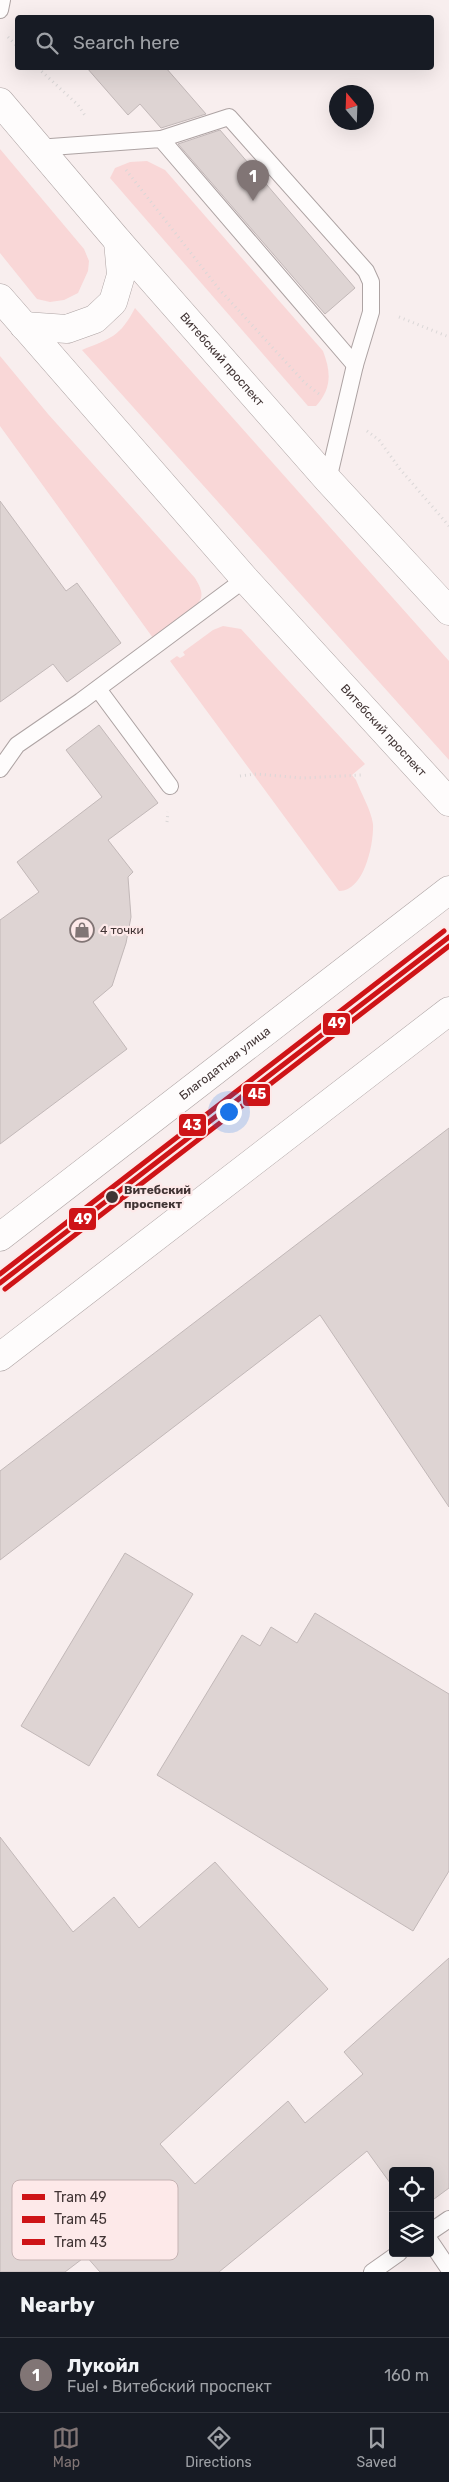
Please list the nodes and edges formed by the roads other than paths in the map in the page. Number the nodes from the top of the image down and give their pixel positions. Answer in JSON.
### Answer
{"nodes":[{"id":1,"x":2,"y":0,"type":"edge"},
{"id":2,"x":0,"y":10,"type":"edge"},
{"id":3,"x":0,"y":102,"type":"edge"},
{"id":4,"x":162,"y":139,"type":"junction"},
{"id":5,"x":38,"y":148,"type":"junction"},
{"id":6,"x":118,"y":241,"type":"junction"},
{"id":7,"x":0,"y":298,"type":"edge"},
{"id":8,"x":24,"y":326,"type":"junction"},
{"id":9,"x":355,"y":364,"type":"junction"},
{"id":10,"x":328,"y":480,"type":"junction"},
{"id":11,"x":404,"y":565,"type":"junction"},
{"id":12,"x":245,"y":580,"type":"junction"},
{"id":13,"x":449,"y":584,"type":"edge"},
{"id":14,"x":449,"y":611,"type":"edge"},
{"id":15,"x":98,"y":689,"type":"junction"},
{"id":16,"x":0,"y":769,"type":"edge"},
{"id":17,"x":170,"y":786,"type":"dead end"},
{"id":18,"x":449,"y":802,"type":"edge"},
{"id":19,"x":449,"y":890,"type":"edge"},
{"id":20,"x":449,"y":1011,"type":"edge"},
{"id":21,"x":1,"y":1234,"type":"edge"},
{"id":22,"x":0,"y":1357,"type":"edge"},
{"id":23,"x":449,"y":2219,"type":"edge"},
{"id":24,"x":434,"y":2229,"type":"edge"},
{"id":25,"x":434,"y":2247,"type":"edge"},
{"id":26,"x":393,"y":2257,"type":"edge"},
{"id":27,"x":449,"y":2268,"type":"edge"},
{"id":28,"x":372,"y":2272,"type":"edge"}],
"edges":[{"from":1,"to":2,"type":"lane"},
{"from":3,"to":5,"type":"main road","name":"Витебский проспект"},
{"from":4,"to":5,"type":"lane"},
{"from":4,"to":9,"type":"lane"},
{"from":4,"to":9,"type":"lane"},
{"from":5,"to":6,"type":"main road","name":"Витебский проспект"},
{"from":6,"to":8,"type":"main road"},
{"from":6,"to":10,"type":"main road","name":"Витебский проспект"},
{"from":7,"to":8,"type":"main road","name":"Витебский проспект"},
{"from":8,"to":12,"type":"main road","name":"Витебский проспект"},
{"from":9,"to":10,"type":"lane"},
{"from":10,"to":11,"type":"main road","name":"Витебский проспект"},
{"from":11,"to":13,"type":"main road"},
{"from":11,"to":14,"type":"main road","name":"Витебский проспект"},
{"from":12,"to":15,"type":"lane"},
{"from":12,"to":18,"type":"main road","name":"Витебский проспект"},
{"from":15,"to":16,"type":"lane"},
{"from":15,"to":17,"type":"lane"},
{"from":19,"to":21,"type":"main road","name":"Благодатная улица"},
{"from":20,"to":22,"type":"main road"},
{"from":23,"to":24,"type":"lane"},
{"from":25,"to":27,"type":"lane"},
{"from":26,"to":28,"type":"lane"}]}
